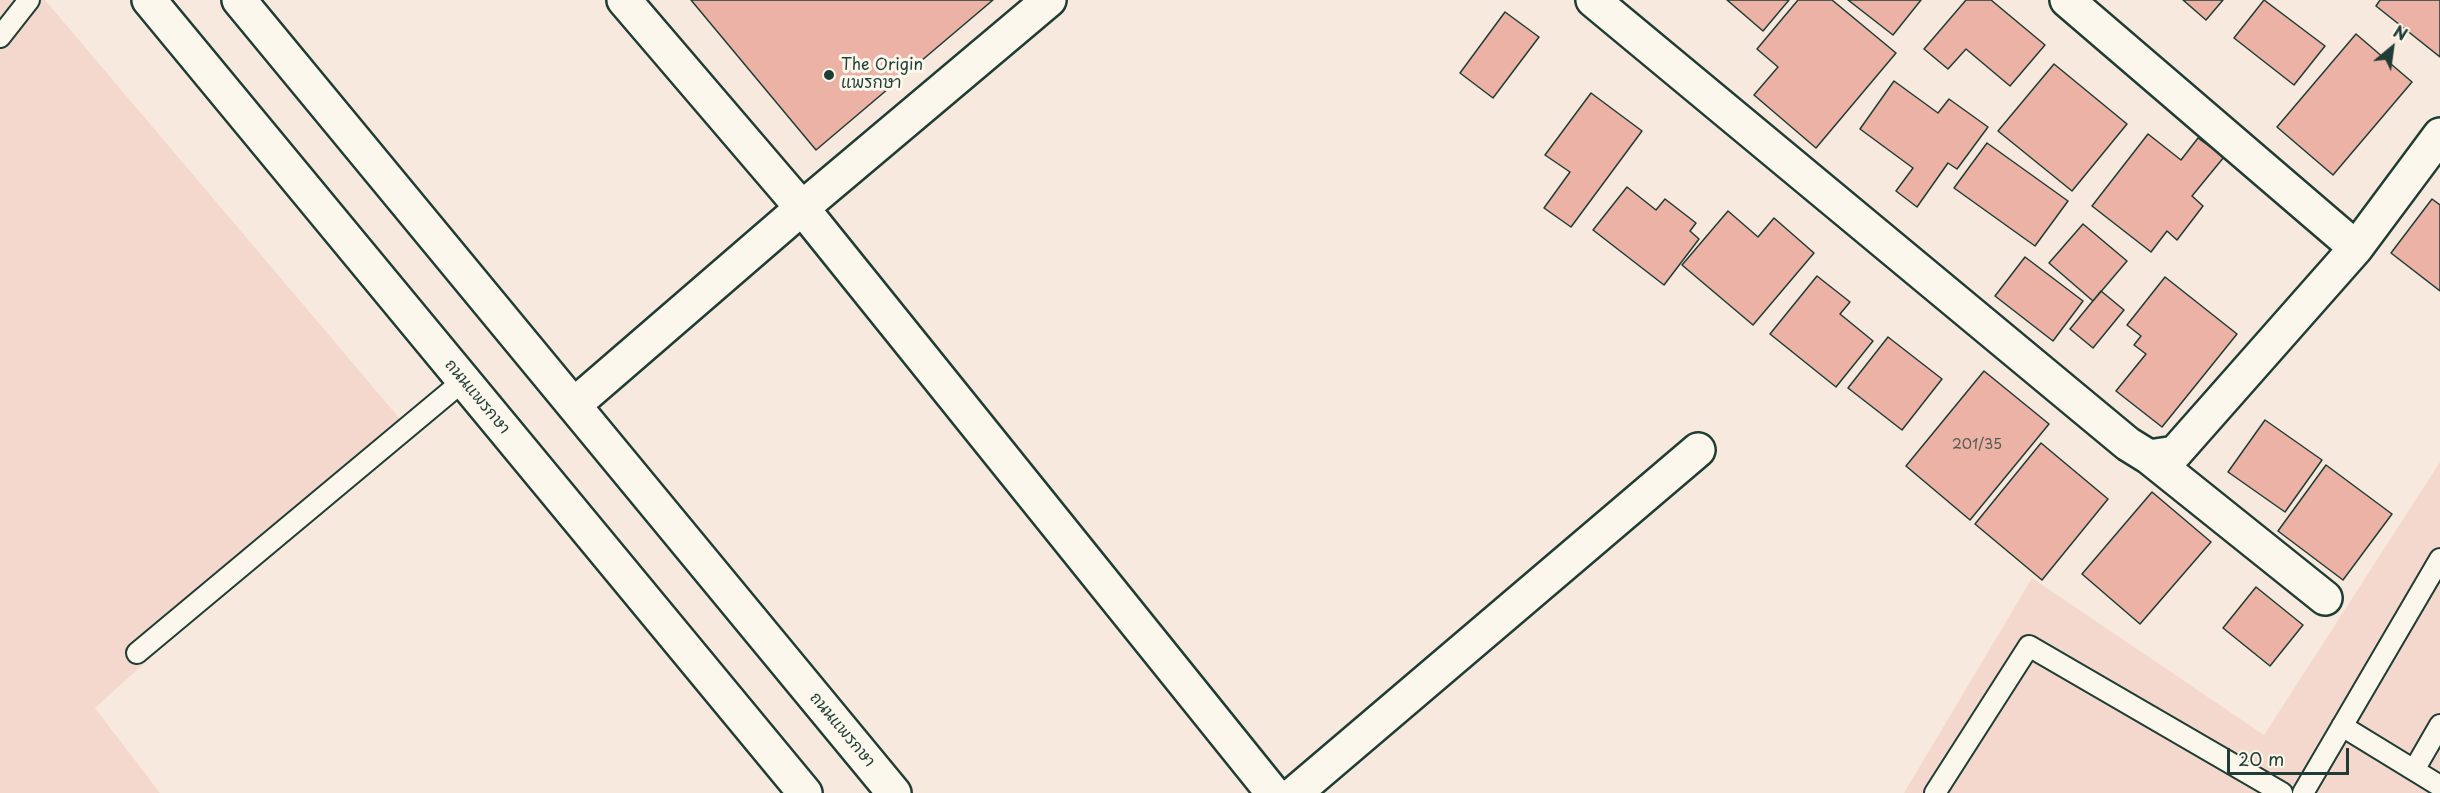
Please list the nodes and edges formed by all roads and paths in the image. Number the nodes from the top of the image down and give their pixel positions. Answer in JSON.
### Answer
{"nodes":[{"id":1,"x":29,"y":0,"type":"edge"},
{"id":2,"x":149,"y":0,"type":"edge"},
{"id":3,"x":239,"y":0,"type":"edge"},
{"id":4,"x":624,"y":0,"type":"edge"},
{"id":5,"x":1049,"y":0,"type":"edge"},
{"id":6,"x":1593,"y":0,"type":"edge"},
{"id":7,"x":2067,"y":0,"type":"edge"},
{"id":8,"x":0,"y":37,"type":"edge"},
{"id":9,"x":2440,"y":135,"type":"edge"},
{"id":10,"x":802,"y":208,"type":"junction"},
{"id":11,"x":2356,"y":248,"type":"junction"},
{"id":12,"x":464,"y":381,"type":"junction"},
{"id":13,"x":574,"y":405,"type":"junction"},
{"id":14,"x":1698,"y":450,"type":"dead end"},
{"id":15,"x":2149,"y":457,"type":"junction"},
{"id":16,"x":2440,"y":559,"type":"edge"},
{"id":17,"x":2325,"y":598,"type":"dead end"},
{"id":18,"x":137,"y":653,"type":"dead end"},
{"id":19,"x":2440,"y":725,"type":"edge"},
{"id":20,"x":2342,"y":726,"type":"junction"},
{"id":21,"x":2414,"y":770,"type":"junction"},
{"id":22,"x":2440,"y":786,"type":"edge"},
{"id":23,"x":800,"y":791,"type":"edge"},
{"id":24,"x":894,"y":793,"type":"edge"},
{"id":25,"x":1273,"y":793,"type":"edge"},
{"id":26,"x":1295,"y":793,"type":"edge"},
{"id":27,"x":1935,"y":793,"type":"edge"},
{"id":28,"x":2282,"y":793,"type":"edge"},
{"id":29,"x":2303,"y":793,"type":"edge"}],
"edges":[{"from":1,"to":8,"type":"lane"},
{"from":2,"to":12,"type":"street","name":"ถนนแพรกษา"},
{"from":3,"to":13,"type":"street","name":"ถนนแพรกษา"},
{"from":4,"to":10,"type":"street"},
{"from":5,"to":10,"type":"street"},
{"from":6,"to":15,"type":"street"},
{"from":7,"to":11,"type":"street"},
{"from":9,"to":11,"type":"street"},
{"from":10,"to":13,"type":"street"},
{"from":10,"to":25,"type":"street"},
{"from":11,"to":15,"type":"street"},
{"from":12,"to":18,"type":"lane"},
{"from":12,"to":23,"type":"street","name":"ถนนแพรกษา"},
{"from":13,"to":24,"type":"street","name":"ถนนแพรกษา"},
{"from":14,"to":26,"type":"street"},
{"from":15,"to":17,"type":"street"},
{"from":16,"to":20,"type":"lane"},
{"from":19,"to":21,"type":"lane"},
{"from":20,"to":21,"type":"lane"},
{"from":20,"to":29,"type":"lane"},
{"from":21,"to":22,"type":"lane"},
{"from":27,"to":28,"type":"lane"}]}
